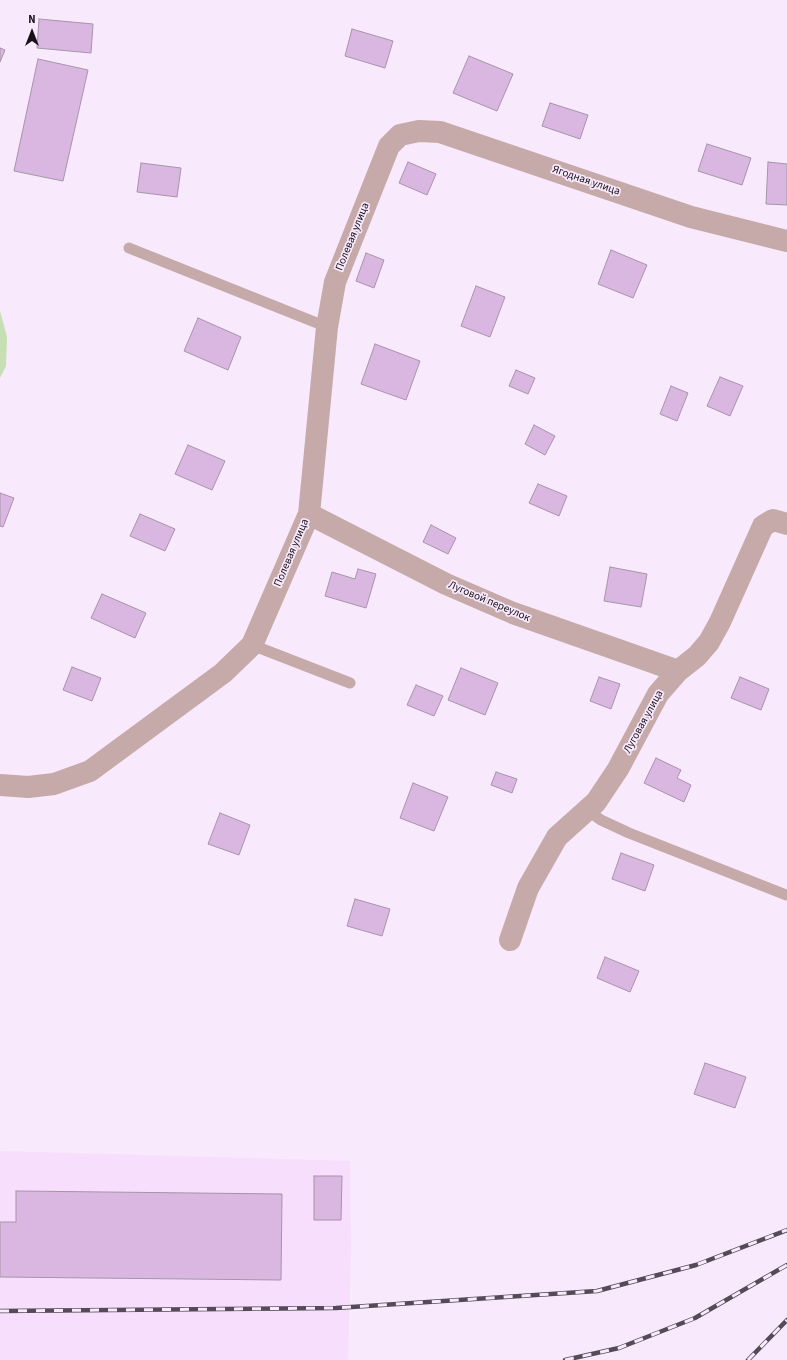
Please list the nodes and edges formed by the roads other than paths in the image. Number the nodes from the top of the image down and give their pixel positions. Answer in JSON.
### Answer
{"nodes":[{"id":1,"x":389,"y":146,"type":"joint"},
{"id":2,"x":787,"y":241,"type":"edge"},
{"id":3,"x":129,"y":248,"type":"dead end"},
{"id":4,"x":327,"y":327,"type":"junction"},
{"id":5,"x":308,"y":514,"type":"junction"},
{"id":6,"x":787,"y":524,"type":"edge"},
{"id":7,"x":252,"y":645,"type":"junction"},
{"id":8,"x":678,"y":671,"type":"junction"},
{"id":9,"x":350,"y":683,"type":"dead end"},
{"id":10,"x":0,"y":785,"type":"edge"},
{"id":11,"x":587,"y":810,"type":"junction"},
{"id":12,"x":786,"y":895,"type":"dead end"},
{"id":13,"x":510,"y":940,"type":"dead end"}],
"edges":[{"from":1,"to":2,"type":"street","name":"Ягодная улица"},
{"from":1,"to":4,"type":"street","name":"Полевая улица"},
{"from":3,"to":4,"type":"lane"},
{"from":4,"to":5,"type":"street","name":"Полевая улица"},
{"from":5,"to":7,"type":"street","name":"Полевая улица"},
{"from":5,"to":8,"type":"street","name":"Луговой переулок"},
{"from":6,"to":8,"type":"street","name":"Луговая улица"},
{"from":7,"to":9,"type":"lane"},
{"from":7,"to":10,"type":"street","name":"Полевая улица"},
{"from":8,"to":11,"type":"street","name":"Луговая улица"},
{"from":11,"to":12,"type":"lane"},
{"from":11,"to":13,"type":"street","name":"Луговая улица"}]}
